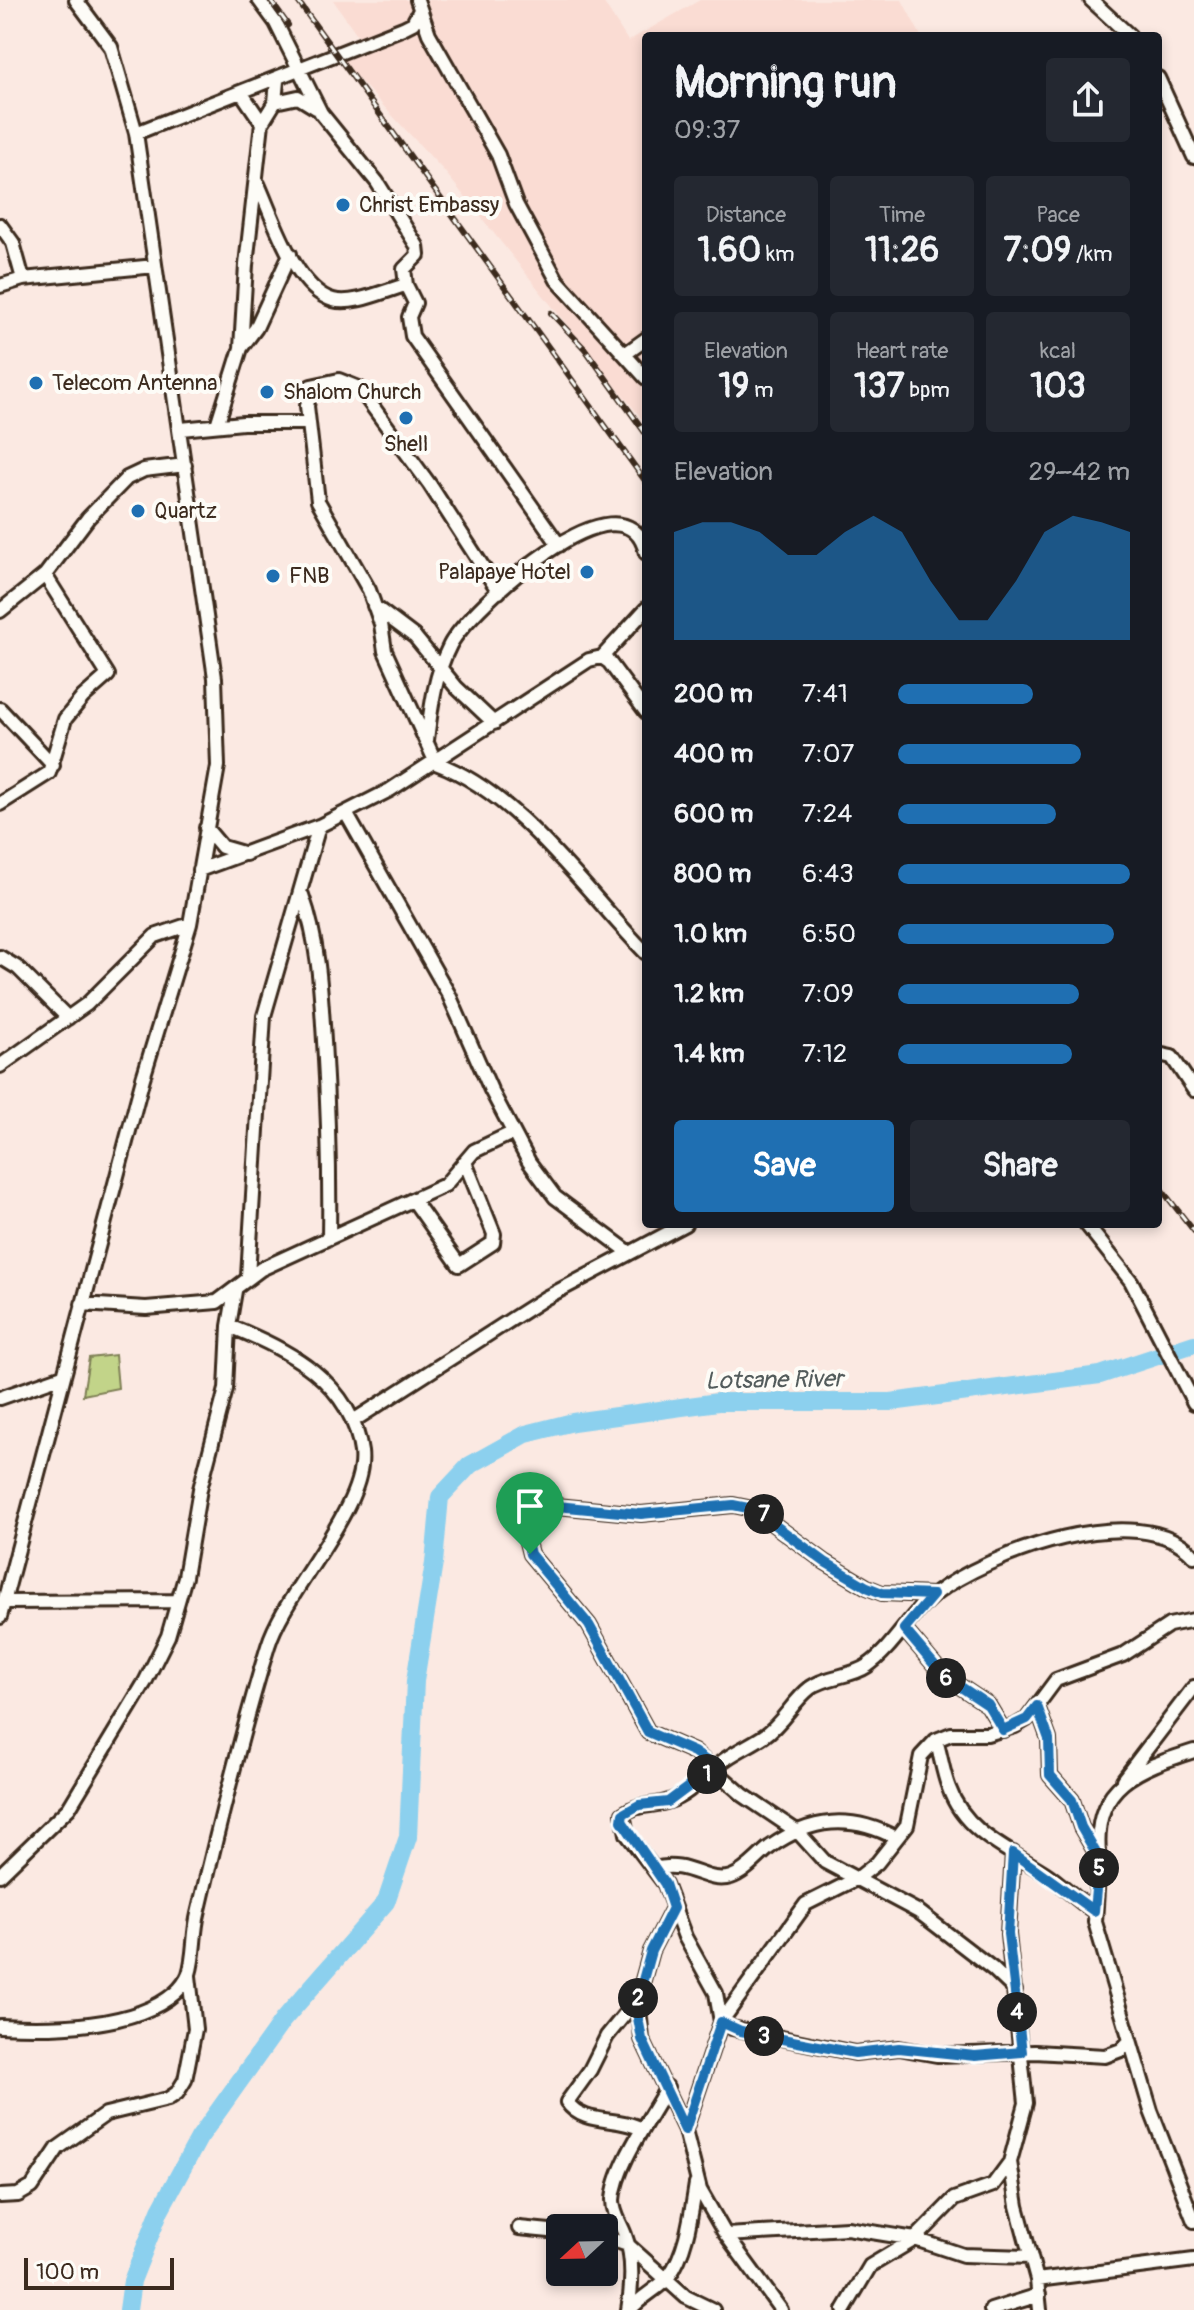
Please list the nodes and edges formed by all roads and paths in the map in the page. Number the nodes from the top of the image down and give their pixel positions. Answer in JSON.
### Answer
{"nodes":[{"id":1,"x":76,"y":0,"type":"edge"},
{"id":2,"x":259,"y":0,"type":"edge"},
{"id":3,"x":1091,"y":0,"type":"edge"},
{"id":4,"x":418,"y":5,"type":"edge"},
{"id":5,"x":1122,"y":32,"type":"edge"},
{"id":6,"x":301,"y":70,"type":"junction"},
{"id":7,"x":277,"y":81,"type":"junction"},
{"id":8,"x":1162,"y":87,"type":"edge"},
{"id":9,"x":241,"y":92,"type":"junction"},
{"id":10,"x":275,"y":102,"type":"junction"},
{"id":11,"x":321,"y":113,"type":"junction"},
{"id":12,"x":262,"y":123,"type":"junction"},
{"id":13,"x":136,"y":133,"type":"junction"},
{"id":14,"x":1194,"y":157,"type":"edge"},
{"id":15,"x":257,"y":183,"type":"junction"},
{"id":16,"x":0,"y":225,"type":"edge"},
{"id":17,"x":290,"y":254,"type":"junction"},
{"id":18,"x":155,"y":266,"type":"junction"},
{"id":19,"x":23,"y":279,"type":"junction"},
{"id":20,"x":406,"y":285,"type":"junction"},
{"id":21,"x":0,"y":286,"type":"edge"},
{"id":22,"x":642,"y":342,"type":"edge"},
{"id":23,"x":241,"y":348,"type":"junction"},
{"id":24,"x":625,"y":354,"type":"junction"},
{"id":25,"x":642,"y":373,"type":"edge"},
{"id":26,"x":309,"y":423,"type":"junction"},
{"id":27,"x":217,"y":425,"type":"junction"},
{"id":28,"x":181,"y":429,"type":"junction"},
{"id":29,"x":185,"y":465,"type":"junction"},
{"id":30,"x":559,"y":545,"type":"junction"},
{"id":31,"x":642,"y":545,"type":"edge"},
{"id":32,"x":45,"y":575,"type":"junction"},
{"id":33,"x":499,"y":592,"type":"junction"},
{"id":34,"x":374,"y":606,"type":"junction"},
{"id":35,"x":0,"y":611,"type":"edge"},
{"id":36,"x":642,"y":613,"type":"edge"},
{"id":37,"x":602,"y":657,"type":"junction"},
{"id":38,"x":441,"y":666,"type":"junction"},
{"id":39,"x":642,"y":706,"type":"edge"},
{"id":40,"x":0,"y":709,"type":"edge"},
{"id":41,"x":494,"y":723,"type":"junction"},
{"id":42,"x":427,"y":742,"type":"junction"},
{"id":43,"x":436,"y":763,"type":"junction"},
{"id":44,"x":53,"y":765,"type":"junction"},
{"id":45,"x":0,"y":804,"type":"edge"},
{"id":46,"x":346,"y":813,"type":"junction"},
{"id":47,"x":319,"y":826,"type":"junction"},
{"id":48,"x":206,"y":828,"type":"junction"},
{"id":49,"x":246,"y":854,"type":"junction"},
{"id":50,"x":199,"y":870,"type":"junction"},
{"id":51,"x":302,"y":895,"type":"junction"},
{"id":52,"x":190,"y":924,"type":"junction"},
{"id":53,"x":642,"y":949,"type":"edge"},
{"id":54,"x":0,"y":957,"type":"edge"},
{"id":55,"x":68,"y":1018,"type":"junction"},
{"id":56,"x":1162,"y":1055,"type":"edge"},
{"id":57,"x":0,"y":1066,"type":"edge"},
{"id":58,"x":1194,"y":1090,"type":"edge"},
{"id":59,"x":512,"y":1133,"type":"junction"},
{"id":60,"x":465,"y":1162,"type":"junction"},
{"id":61,"x":414,"y":1201,"type":"junction"},
{"id":62,"x":677,"y":1228,"type":"edge"},
{"id":63,"x":1089,"y":1228,"type":"edge"},
{"id":64,"x":329,"y":1238,"type":"junction"},
{"id":65,"x":630,"y":1253,"type":"junction"},
{"id":66,"x":248,"y":1276,"type":"junction"},
{"id":67,"x":235,"y":1291,"type":"junction"},
{"id":68,"x":82,"y":1304,"type":"junction"},
{"id":69,"x":229,"y":1326,"type":"junction"},
{"id":70,"x":63,"y":1376,"type":"junction"},
{"id":71,"x":0,"y":1398,"type":"edge"},
{"id":72,"x":1194,"y":1403,"type":"edge"},
{"id":73,"x":353,"y":1421,"type":"junction"},
{"id":74,"x":1194,"y":1556,"type":"edge"},
{"id":75,"x":933,"y":1595,"type":"junction"},
{"id":76,"x":178,"y":1601,"type":"junction"},
{"id":77,"x":4,"y":1602,"type":"junction"},
{"id":78,"x":0,"y":1617,"type":"edge"},
{"id":79,"x":1194,"y":1620,"type":"edge"},
{"id":80,"x":904,"y":1629,"type":"junction"},
{"id":81,"x":1194,"y":1687,"type":"edge"},
{"id":82,"x":1037,"y":1706,"type":"junction"},
{"id":83,"x":1003,"y":1730,"type":"junction"},
{"id":84,"x":936,"y":1740,"type":"junction"},
{"id":85,"x":1194,"y":1751,"type":"edge"},
{"id":86,"x":715,"y":1767,"type":"junction"},
{"id":87,"x":1121,"y":1783,"type":"junction"},
{"id":88,"x":798,"y":1832,"type":"junction"},
{"id":89,"x":896,"y":1838,"type":"junction"},
{"id":90,"x":1013,"y":1853,"type":"junction"},
{"id":91,"x":1099,"y":1858,"type":"junction"},
{"id":92,"x":654,"y":1869,"type":"junction"},
{"id":93,"x":0,"y":1875,"type":"edge"},
{"id":94,"x":858,"y":1878,"type":"junction"},
{"id":95,"x":673,"y":1908,"type":"junction"},
{"id":96,"x":1094,"y":1911,"type":"junction"},
{"id":97,"x":189,"y":1976,"type":"junction"},
{"id":98,"x":1015,"y":1990,"type":"junction"},
{"id":99,"x":638,"y":1998,"type":"junction"},
{"id":100,"x":721,"y":2022,"type":"junction"},
{"id":101,"x":0,"y":2026,"type":"edge"},
{"id":102,"x":1129,"y":2042,"type":"junction"},
{"id":103,"x":1022,"y":2052,"type":"junction"},
{"id":104,"x":667,"y":2087,"type":"junction"},
{"id":105,"x":641,"y":2129,"type":"junction"},
{"id":106,"x":685,"y":2130,"type":"junction"},
{"id":107,"x":1010,"y":2162,"type":"junction"},
{"id":108,"x":697,"y":2181,"type":"junction"},
{"id":109,"x":0,"y":2196,"type":"edge"},
{"id":110,"x":1194,"y":2221,"type":"edge"},
{"id":111,"x":519,"y":2228,"type":"dead end"},
{"id":112,"x":546,"y":2231,"type":"edge"},
{"id":113,"x":726,"y":2235,"type":"junction"},
{"id":114,"x":915,"y":2239,"type":"junction"},
{"id":115,"x":618,"y":2242,"type":"edge"},
{"id":116,"x":628,"y":2245,"type":"junction"},
{"id":117,"x":1031,"y":2257,"type":"junction"},
{"id":118,"x":1194,"y":2260,"type":"edge"},
{"id":119,"x":667,"y":2278,"type":"junction"},
{"id":120,"x":1037,"y":2280,"type":"junction"},
{"id":121,"x":1039,"y":2295,"type":"junction"},
{"id":122,"x":629,"y":2310,"type":"edge"},
{"id":123,"x":713,"y":2310,"type":"edge"},
{"id":124,"x":781,"y":2310,"type":"edge"},
{"id":125,"x":844,"y":2310,"type":"edge"},
{"id":126,"x":991,"y":2310,"type":"edge"},
{"id":127,"x":1040,"y":2310,"type":"edge"}],
"edges":[{"from":1,"to":13,"type":"street"},
{"from":2,"to":6,"type":"street"},
{"from":3,"to":5,"type":"street"},
{"from":4,"to":6,"type":"street"},
{"from":4,"to":24,"type":"street"},
{"from":6,"to":7,"type":"street"},
{"from":6,"to":11,"type":"street"},
{"from":7,"to":9,"type":"street"},
{"from":7,"to":10,"type":"street"},
{"from":8,"to":14,"type":"street"},
{"from":9,"to":12,"type":"street"},
{"from":9,"to":13,"type":"street"},
{"from":10,"to":11,"type":"street"},
{"from":10,"to":12,"type":"street"},
{"from":11,"to":20,"type":"street"},
{"from":12,"to":15,"type":"street"},
{"from":13,"to":18,"type":"street"},
{"from":15,"to":17,"type":"street"},
{"from":15,"to":23,"type":"street"},
{"from":16,"to":19,"type":"street"},
{"from":17,"to":20,"type":"street"},
{"from":17,"to":23,"type":"street"},
{"from":18,"to":19,"type":"street"},
{"from":18,"to":28,"type":"street"},
{"from":19,"to":21,"type":"street"},
{"from":20,"to":30,"type":"street"},
{"from":22,"to":24,"type":"street"},
{"from":23,"to":27,"type":"street"},
{"from":24,"to":25,"type":"street"},
{"from":26,"to":27,"type":"street"},
{"from":26,"to":33,"type":"street"},
{"from":26,"to":34,"type":"street"},
{"from":27,"to":28,"type":"street"},
{"from":28,"to":29,"type":"street"},
{"from":29,"to":32,"type":"street"},
{"from":29,"to":48,"type":"street"},
{"from":30,"to":31,"type":"street"},
{"from":30,"to":33,"type":"street"},
{"from":32,"to":35,"type":"street"},
{"from":32,"to":44,"type":"street"},
{"from":33,"to":38,"type":"street"},
{"from":34,"to":38,"type":"street"},
{"from":34,"to":42,"type":"street"},
{"from":36,"to":37,"type":"street"},
{"from":37,"to":39,"type":"street"},
{"from":37,"to":41,"type":"street"},
{"from":38,"to":41,"type":"street"},
{"from":38,"to":42,"type":"street"},
{"from":40,"to":44,"type":"street"},
{"from":41,"to":43,"type":"street"},
{"from":42,"to":43,"type":"street"},
{"from":43,"to":46,"type":"street"},
{"from":43,"to":53,"type":"street"},
{"from":44,"to":45,"type":"street"},
{"from":46,"to":47,"type":"street"},
{"from":46,"to":59,"type":"street"},
{"from":47,"to":49,"type":"street"},
{"from":47,"to":51,"type":"street"},
{"from":48,"to":49,"type":"street"},
{"from":48,"to":50,"type":"street"},
{"from":49,"to":50,"type":"street"},
{"from":50,"to":52,"type":"street"},
{"from":51,"to":64,"type":"street"},
{"from":51,"to":66,"type":"street"},
{"from":52,"to":55,"type":"street"},
{"from":52,"to":68,"type":"street"},
{"from":54,"to":55,"type":"street"},
{"from":55,"to":57,"type":"street"},
{"from":56,"to":58,"type":"street"},
{"from":59,"to":60,"type":"street"},
{"from":59,"to":65,"type":"street"},
{"from":60,"to":61,"type":"street"},
{"from":60,"to":61,"type":"street"},
{"from":61,"to":64,"type":"street"},
{"from":62,"to":65,"type":"street"},
{"from":63,"to":72,"type":"street"},
{"from":64,"to":66,"type":"street"},
{"from":65,"to":73,"type":"street"},
{"from":66,"to":67,"type":"street"},
{"from":67,"to":68,"type":"street"},
{"from":67,"to":69,"type":"street"},
{"from":68,"to":70,"type":"street"},
{"from":69,"to":73,"type":"street"},
{"from":69,"to":76,"type":"street"},
{"from":70,"to":71,"type":"street"},
{"from":70,"to":77,"type":"street"},
{"from":73,"to":97,"type":"street"},
{"from":74,"to":75,"type":"street"},
{"from":75,"to":80,"type":"street"},
{"from":75,"to":86,"type":"street"},
{"from":76,"to":77,"type":"street"},
{"from":76,"to":93,"type":"street"},
{"from":77,"to":78,"type":"street"},
{"from":79,"to":82,"type":"street"},
{"from":80,"to":83,"type":"street"},
{"from":80,"to":86,"type":"street"},
{"from":81,"to":87,"type":"street"},
{"from":82,"to":83,"type":"street"},
{"from":82,"to":91,"type":"street"},
{"from":83,"to":84,"type":"street"},
{"from":84,"to":89,"type":"street"},
{"from":84,"to":90,"type":"street"},
{"from":85,"to":87,"type":"street"},
{"from":86,"to":88,"type":"street"},
{"from":86,"to":92,"type":"street"},
{"from":87,"to":91,"type":"street"},
{"from":88,"to":89,"type":"street"},
{"from":88,"to":92,"type":"street"},
{"from":88,"to":94,"type":"street"},
{"from":89,"to":94,"type":"street"},
{"from":90,"to":96,"type":"street"},
{"from":90,"to":98,"type":"street"},
{"from":91,"to":96,"type":"street"},
{"from":92,"to":95,"type":"street"},
{"from":94,"to":98,"type":"street"},
{"from":94,"to":100,"type":"street"},
{"from":95,"to":99,"type":"street"},
{"from":95,"to":100,"type":"street"},
{"from":96,"to":102,"type":"street"},
{"from":97,"to":101,"type":"street"},
{"from":97,"to":109,"type":"street"},
{"from":98,"to":103,"type":"street"},
{"from":99,"to":104,"type":"street"},
{"from":99,"to":105,"type":"street"},
{"from":100,"to":103,"type":"street"},
{"from":100,"to":106,"type":"street"},
{"from":102,"to":103,"type":"street"},
{"from":102,"to":110,"type":"street"},
{"from":103,"to":107,"type":"street"},
{"from":104,"to":105,"type":"street"},
{"from":104,"to":106,"type":"street"},
{"from":105,"to":116,"type":"street"},
{"from":106,"to":108,"type":"street"},
{"from":107,"to":114,"type":"street"},
{"from":107,"to":117,"type":"street"},
{"from":108,"to":113,"type":"street"},
{"from":108,"to":119,"type":"street"},
{"from":111,"to":112,"type":"street"},
{"from":113,"to":114,"type":"street"},
{"from":113,"to":124,"type":"street"},
{"from":114,"to":117,"type":"street"},
{"from":114,"to":125,"type":"street"},
{"from":115,"to":116,"type":"street"},
{"from":116,"to":119,"type":"street"},
{"from":116,"to":122,"type":"street"},
{"from":117,"to":120,"type":"street"},
{"from":118,"to":120,"type":"street"},
{"from":119,"to":122,"type":"street"},
{"from":119,"to":123,"type":"street"},
{"from":120,"to":121,"type":"street"},
{"from":121,"to":126,"type":"street"},
{"from":121,"to":127,"type":"street"}]}
